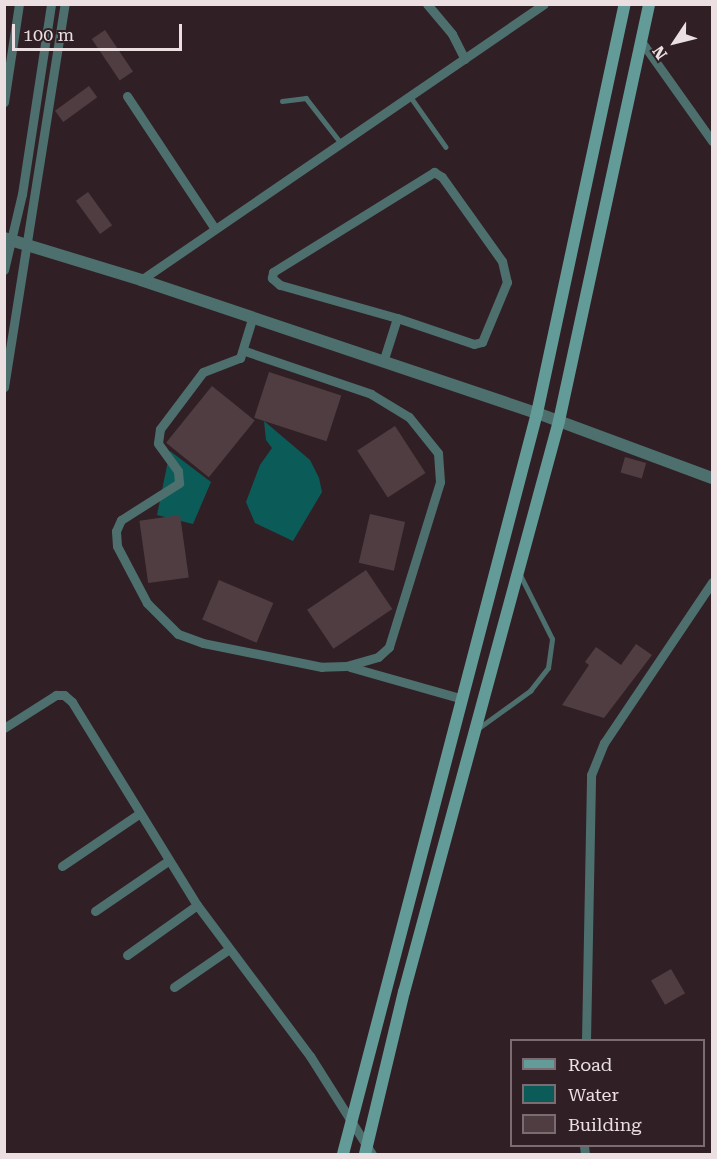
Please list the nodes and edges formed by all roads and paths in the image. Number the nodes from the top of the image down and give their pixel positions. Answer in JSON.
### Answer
{"nodes":[{"id":1,"x":19,"y":4,"type":"edge"},
{"id":2,"x":51,"y":4,"type":"edge"},
{"id":3,"x":65,"y":4,"type":"edge"},
{"id":4,"x":427,"y":4,"type":"edge"},
{"id":5,"x":544,"y":4,"type":"edge"},
{"id":6,"x":625,"y":4,"type":"edge"},
{"id":7,"x":649,"y":4,"type":"edge"},
{"id":8,"x":641,"y":41,"type":"junction"},
{"id":9,"x":465,"y":59,"type":"junction"},
{"id":10,"x":127,"y":96,"type":"dead end"},
{"id":11,"x":410,"y":96,"type":"junction"},
{"id":12,"x":282,"y":101,"type":"dead end"},
{"id":13,"x":4,"y":102,"type":"edge"},
{"id":14,"x":712,"y":141,"type":"edge"},
{"id":15,"x":341,"y":143,"type":"junction"},
{"id":16,"x":446,"y":147,"type":"dead end"},
{"id":17,"x":215,"y":229,"type":"junction"},
{"id":18,"x":7,"y":239,"type":"edge"},
{"id":19,"x":29,"y":248,"type":"junction"},
{"id":20,"x":4,"y":270,"type":"edge"},
{"id":21,"x":141,"y":280,"type":"junction"},
{"id":22,"x":397,"y":318,"type":"junction"},
{"id":23,"x":252,"y":319,"type":"junction"},
{"id":24,"x":245,"y":351,"type":"junction"},
{"id":25,"x":382,"y":362,"type":"junction"},
{"id":26,"x":4,"y":387,"type":"edge"},
{"id":27,"x":537,"y":413,"type":"junction"},
{"id":28,"x":559,"y":421,"type":"junction"},
{"id":29,"x":712,"y":478,"type":"edge"},
{"id":30,"x":519,"y":573,"type":"junction"},
{"id":31,"x":712,"y":582,"type":"edge"},
{"id":32,"x":346,"y":666,"type":"junction"},
{"id":33,"x":463,"y":699,"type":"junction"},
{"id":34,"x":4,"y":728,"type":"edge"},
{"id":35,"x":477,"y":729,"type":"junction"},
{"id":36,"x":141,"y":813,"type":"junction"},
{"id":37,"x":168,"y":861,"type":"junction"},
{"id":38,"x":62,"y":866,"type":"dead end"},
{"id":39,"x":197,"y":905,"type":"junction"},
{"id":40,"x":95,"y":911,"type":"dead end"},
{"id":41,"x":229,"y":950,"type":"junction"},
{"id":42,"x":128,"y":955,"type":"dead end"},
{"id":43,"x":174,"y":987,"type":"dead end"},
{"id":44,"x":586,"y":1039,"type":"edge"},
{"id":45,"x":351,"y":1125,"type":"junction"},
{"id":46,"x":368,"y":1152,"type":"edge"},
{"id":47,"x":343,"y":1155,"type":"edge"}],
"edges":[{"from":1,"to":13,"type":"street"},
{"from":2,"to":18,"type":"street"},
{"from":3,"to":19,"type":"street"},
{"from":4,"to":9,"type":"street"},
{"from":5,"to":9,"type":"street"},
{"from":6,"to":27,"type":"main road"},
{"from":7,"to":8,"type":"main road"},
{"from":8,"to":14,"type":"street"},
{"from":8,"to":28,"type":"main road"},
{"from":9,"to":11,"type":"street"},
{"from":10,"to":17,"type":"street"},
{"from":11,"to":15,"type":"street"},
{"from":11,"to":16,"type":"lane"},
{"from":12,"to":15,"type":"lane"},
{"from":15,"to":17,"type":"street"},
{"from":17,"to":21,"type":"street"},
{"from":18,"to":19,"type":"street"},
{"from":18,"to":20,"type":"street"},
{"from":19,"to":21,"type":"street"},
{"from":19,"to":26,"type":"street"},
{"from":21,"to":23,"type":"street"},
{"from":22,"to":22,"type":"street"},
{"from":22,"to":25,"type":"street"},
{"from":23,"to":24,"type":"street"},
{"from":23,"to":25,"type":"street"},
{"from":24,"to":32,"type":"street"},
{"from":24,"to":32,"type":"street"},
{"from":25,"to":27,"type":"street"},
{"from":27,"to":28,"type":"street"},
{"from":27,"to":33,"type":"main road"},
{"from":28,"to":29,"type":"street"},
{"from":28,"to":30,"type":"main road"},
{"from":30,"to":35,"type":"main road"},
{"from":30,"to":35,"type":"lane"},
{"from":31,"to":44,"type":"street"},
{"from":32,"to":33,"type":"street"},
{"from":33,"to":45,"type":"main road"},
{"from":34,"to":36,"type":"street"},
{"from":35,"to":46,"type":"main road"},
{"from":36,"to":37,"type":"street"},
{"from":36,"to":38,"type":"street"},
{"from":37,"to":39,"type":"street"},
{"from":37,"to":40,"type":"street"},
{"from":39,"to":41,"type":"street"},
{"from":39,"to":42,"type":"street"},
{"from":41,"to":43,"type":"street"},
{"from":41,"to":45,"type":"street"},
{"from":45,"to":46,"type":"street"},
{"from":45,"to":47,"type":"main road"}]}
